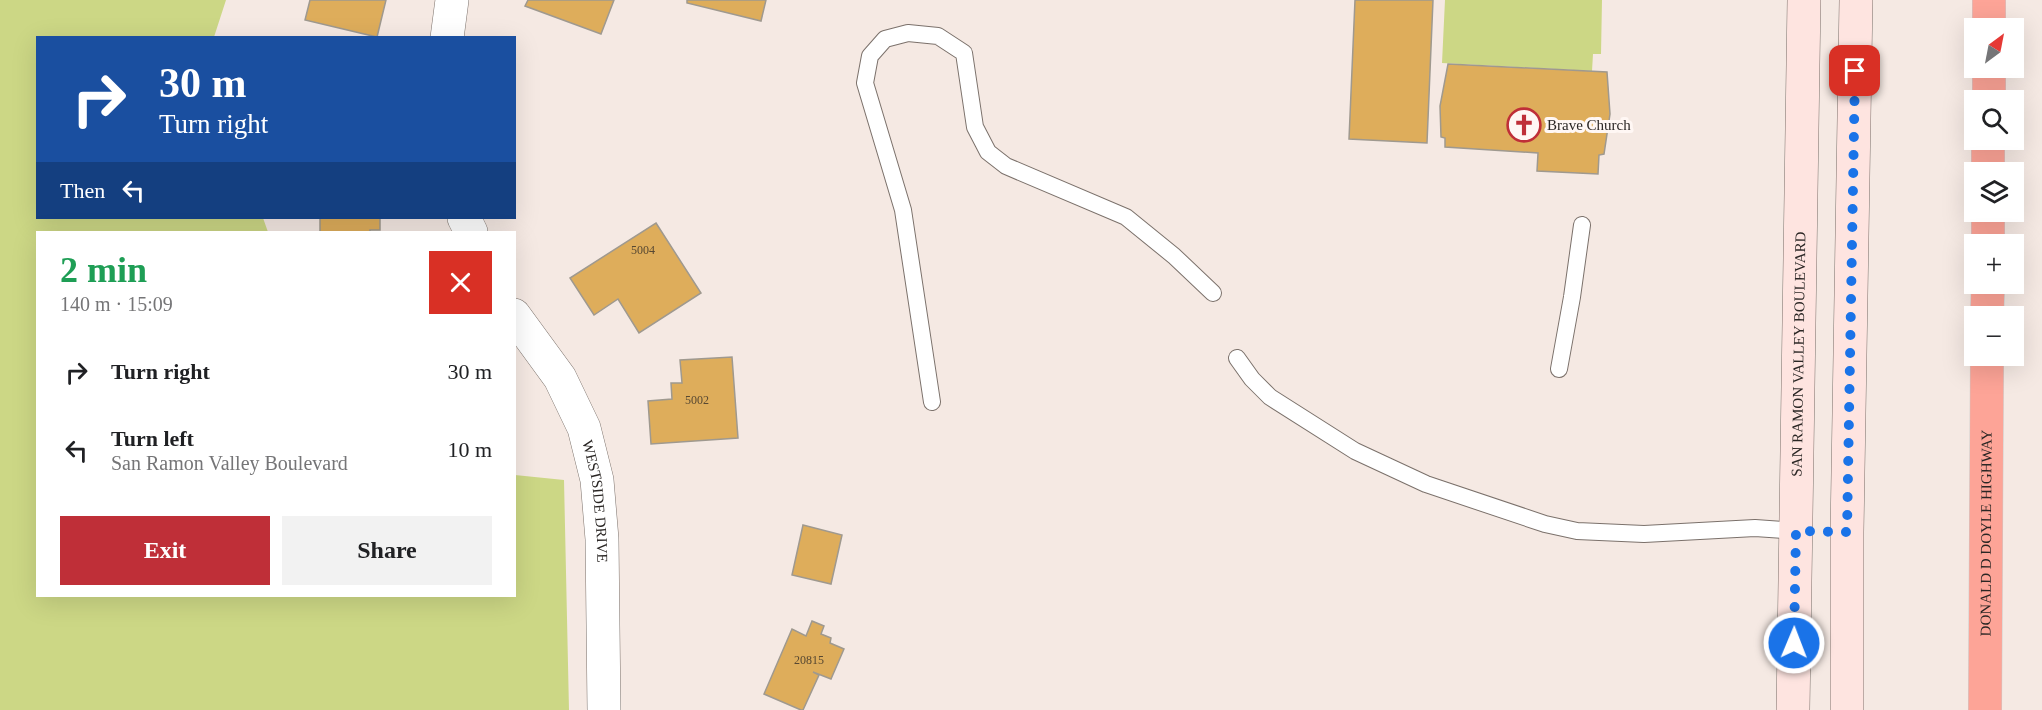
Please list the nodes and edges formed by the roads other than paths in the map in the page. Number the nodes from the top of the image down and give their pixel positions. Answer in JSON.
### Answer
{"nodes":[{"id":1,"x":452,"y":0,"type":"edge"},
{"id":2,"x":1804,"y":0,"type":"edge"},
{"id":3,"x":1856,"y":0,"type":"edge"},
{"id":4,"x":1989,"y":0,"type":"edge"},
{"id":5,"x":1989,"y":18,"type":"edge"},
{"id":6,"x":447,"y":36,"type":"edge"},
{"id":7,"x":1582,"y":225,"type":"dead end"},
{"id":8,"x":1213,"y":293,"type":"dead end"},
{"id":9,"x":516,"y":318,"type":"edge"},
{"id":10,"x":1237,"y":358,"type":"dead end"},
{"id":11,"x":1987,"y":366,"type":"edge"},
{"id":12,"x":1559,"y":369,"type":"dead end"},
{"id":13,"x":932,"y":402,"type":"dead end"},
{"id":14,"x":1796,"y":531,"type":"junction"},
{"id":15,"x":1847,"y":532,"type":"junction"},
{"id":16,"x":604,"y":710,"type":"edge"},
{"id":17,"x":1793,"y":710,"type":"edge"},
{"id":18,"x":1847,"y":710,"type":"edge"},
{"id":19,"x":1985,"y":710,"type":"edge"}],
"edges":[{"from":1,"to":6,"type":"street"},
{"from":2,"to":14,"type":"main road","name":"SAN RAMON VALLEY BOULEVARD"},
{"from":3,"to":15,"type":"main road"},
{"from":4,"to":5,"type":"highway"},
{"from":7,"to":12,"type":"lane"},
{"from":8,"to":13,"type":"lane"},
{"from":9,"to":16,"type":"street","name":"WESTSIDE DRIVE"},
{"from":10,"to":14,"type":"lane"},
{"from":11,"to":19,"type":"highway","name":"DONALD D DOYLE HIGHWAY"},
{"from":14,"to":15,"type":"main road"},
{"from":14,"to":17,"type":"main road","name":"SAN RAMON VALLEY BOULEVARD"},
{"from":15,"to":18,"type":"main road"}]}
